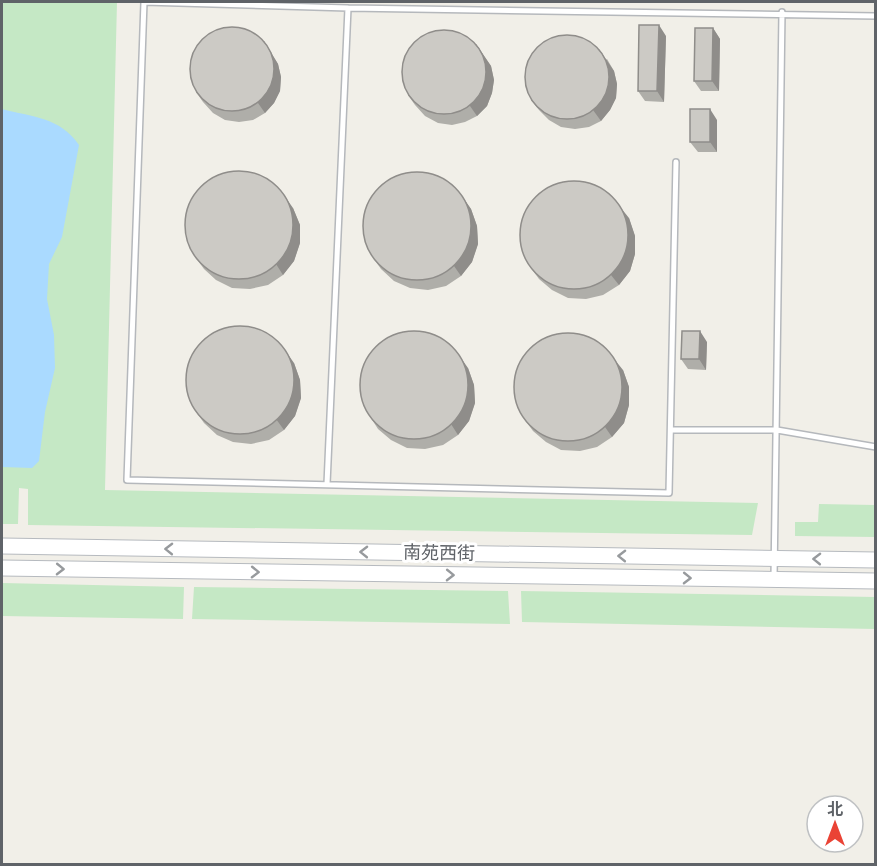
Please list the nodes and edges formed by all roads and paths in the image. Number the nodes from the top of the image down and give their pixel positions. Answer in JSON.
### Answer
{"nodes":[{"id":1,"x":348,"y":8,"type":"junction"},
{"id":2,"x":782,"y":12,"type":"junction"},
{"id":3,"x":876,"y":16,"type":"edge"},
{"id":4,"x":676,"y":162,"type":"dead end"},
{"id":5,"x":671,"y":430,"type":"junction"},
{"id":6,"x":777,"y":430,"type":"junction"},
{"id":7,"x":876,"y":447,"type":"edge"},
{"id":8,"x":327,"y":484,"type":"junction"},
{"id":9,"x":2,"y":546,"type":"edge"},
{"id":10,"x":774,"y":559,"type":"junction"},
{"id":11,"x":876,"y":560,"type":"edge"},
{"id":12,"x":2,"y":568,"type":"edge"},
{"id":13,"x":774,"y":580,"type":"junction"},
{"id":14,"x":876,"y":581,"type":"edge"}],
"edges":[{"from":1,"to":2,"type":"lane"},
{"from":1,"to":8,"type":"lane"},
{"from":1,"to":8,"type":"lane"},
{"from":2,"to":3,"type":"lane"},
{"from":2,"to":6,"type":"lane"},
{"from":4,"to":5,"type":"lane"},
{"from":5,"to":6,"type":"lane"},
{"from":5,"to":8,"type":"lane"},
{"from":6,"to":7,"type":"lane"},
{"from":6,"to":10,"type":"lane"},
{"from":10,"to":9,"type":"main road","name":"南苑西街","one_way":true},
{"from":11,"to":10,"type":"main road","name":"南苑西街","one_way":true},
{"from":10,"to":13,"type":"lane"},
{"from":12,"to":13,"type":"main road","name":"南苑西街","one_way":true},
{"from":13,"to":14,"type":"main road","name":"南苑西街"}]}
